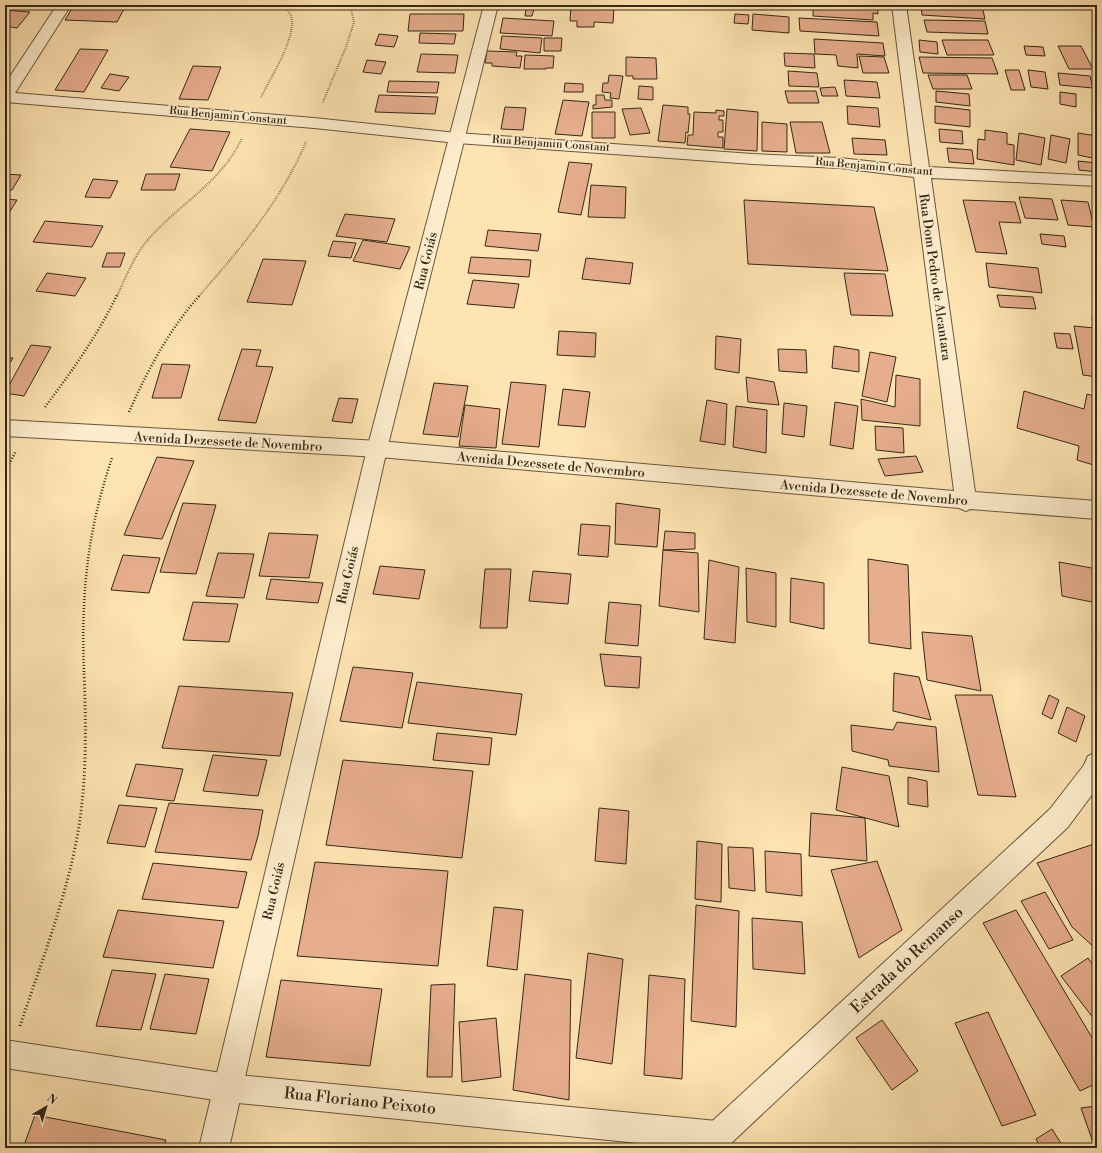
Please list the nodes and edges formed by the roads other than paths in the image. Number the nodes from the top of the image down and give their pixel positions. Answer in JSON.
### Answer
{"nodes":[{"id":1,"x":64,"y":5,"type":"edge"},
{"id":2,"x":491,"y":5,"type":"edge"},
{"id":3,"x":899,"y":5,"type":"edge"},
{"id":4,"x":11,"y":75,"type":"edge"},
{"id":5,"x":5,"y":97,"type":"edge"},
{"id":6,"x":457,"y":138,"type":"junction"},
{"id":7,"x":921,"y":172,"type":"junction"},
{"id":8,"x":1097,"y":181,"type":"edge"},
{"id":9,"x":5,"y":428,"type":"edge"},
{"id":10,"x":377,"y":449,"type":"junction"},
{"id":11,"x":966,"y":502,"type":"junction"},
{"id":12,"x":1097,"y":510,"type":"edge"},
{"id":13,"x":1097,"y":764,"type":"edge"},
{"id":14,"x":8,"y":1055,"type":"edge"},
{"id":15,"x":228,"y":1088,"type":"junction"},
{"id":16,"x":712,"y":1142,"type":"edge"},
{"id":17,"x":214,"y":1148,"type":"edge"}],
"edges":[{"from":1,"to":4,"type":"street"},
{"from":2,"to":6,"type":"street","name":"Rua Goiás"},
{"from":3,"to":7,"type":"street","name":"Rua Dom Pedro de Alcantara"},
{"from":4,"to":5,"type":"street"},
{"from":5,"to":6,"type":"street","name":"Rua Benjamin Constant"},
{"from":6,"to":7,"type":"street","name":"Rua Benjamin Constant"},
{"from":6,"to":10,"type":"street","name":"Rua Goiás"},
{"from":7,"to":8,"type":"street","name":"Rua Benjamin Constant"},
{"from":7,"to":11,"type":"street","name":"Rua Dom Pedro de Alcantara"},
{"from":9,"to":10,"type":"street","name":"Avenida Dezessete de Novembro"},
{"from":10,"to":11,"type":"street","name":"Avenida Dezessete de Novembro"},
{"from":10,"to":15,"type":"street","name":"Rua Goiás"},
{"from":11,"to":12,"type":"street","name":"Avenida Dezessete de Novembro"},
{"from":13,"to":16,"type":"street","name":"Estrada do Remanso"},
{"from":14,"to":15,"type":"street","name":"Rua Floriano Peixoto"},
{"from":15,"to":16,"type":"street","name":"Rua Floriano Peixoto"},
{"from":15,"to":17,"type":"street","name":"Rua Goiás"}]}
